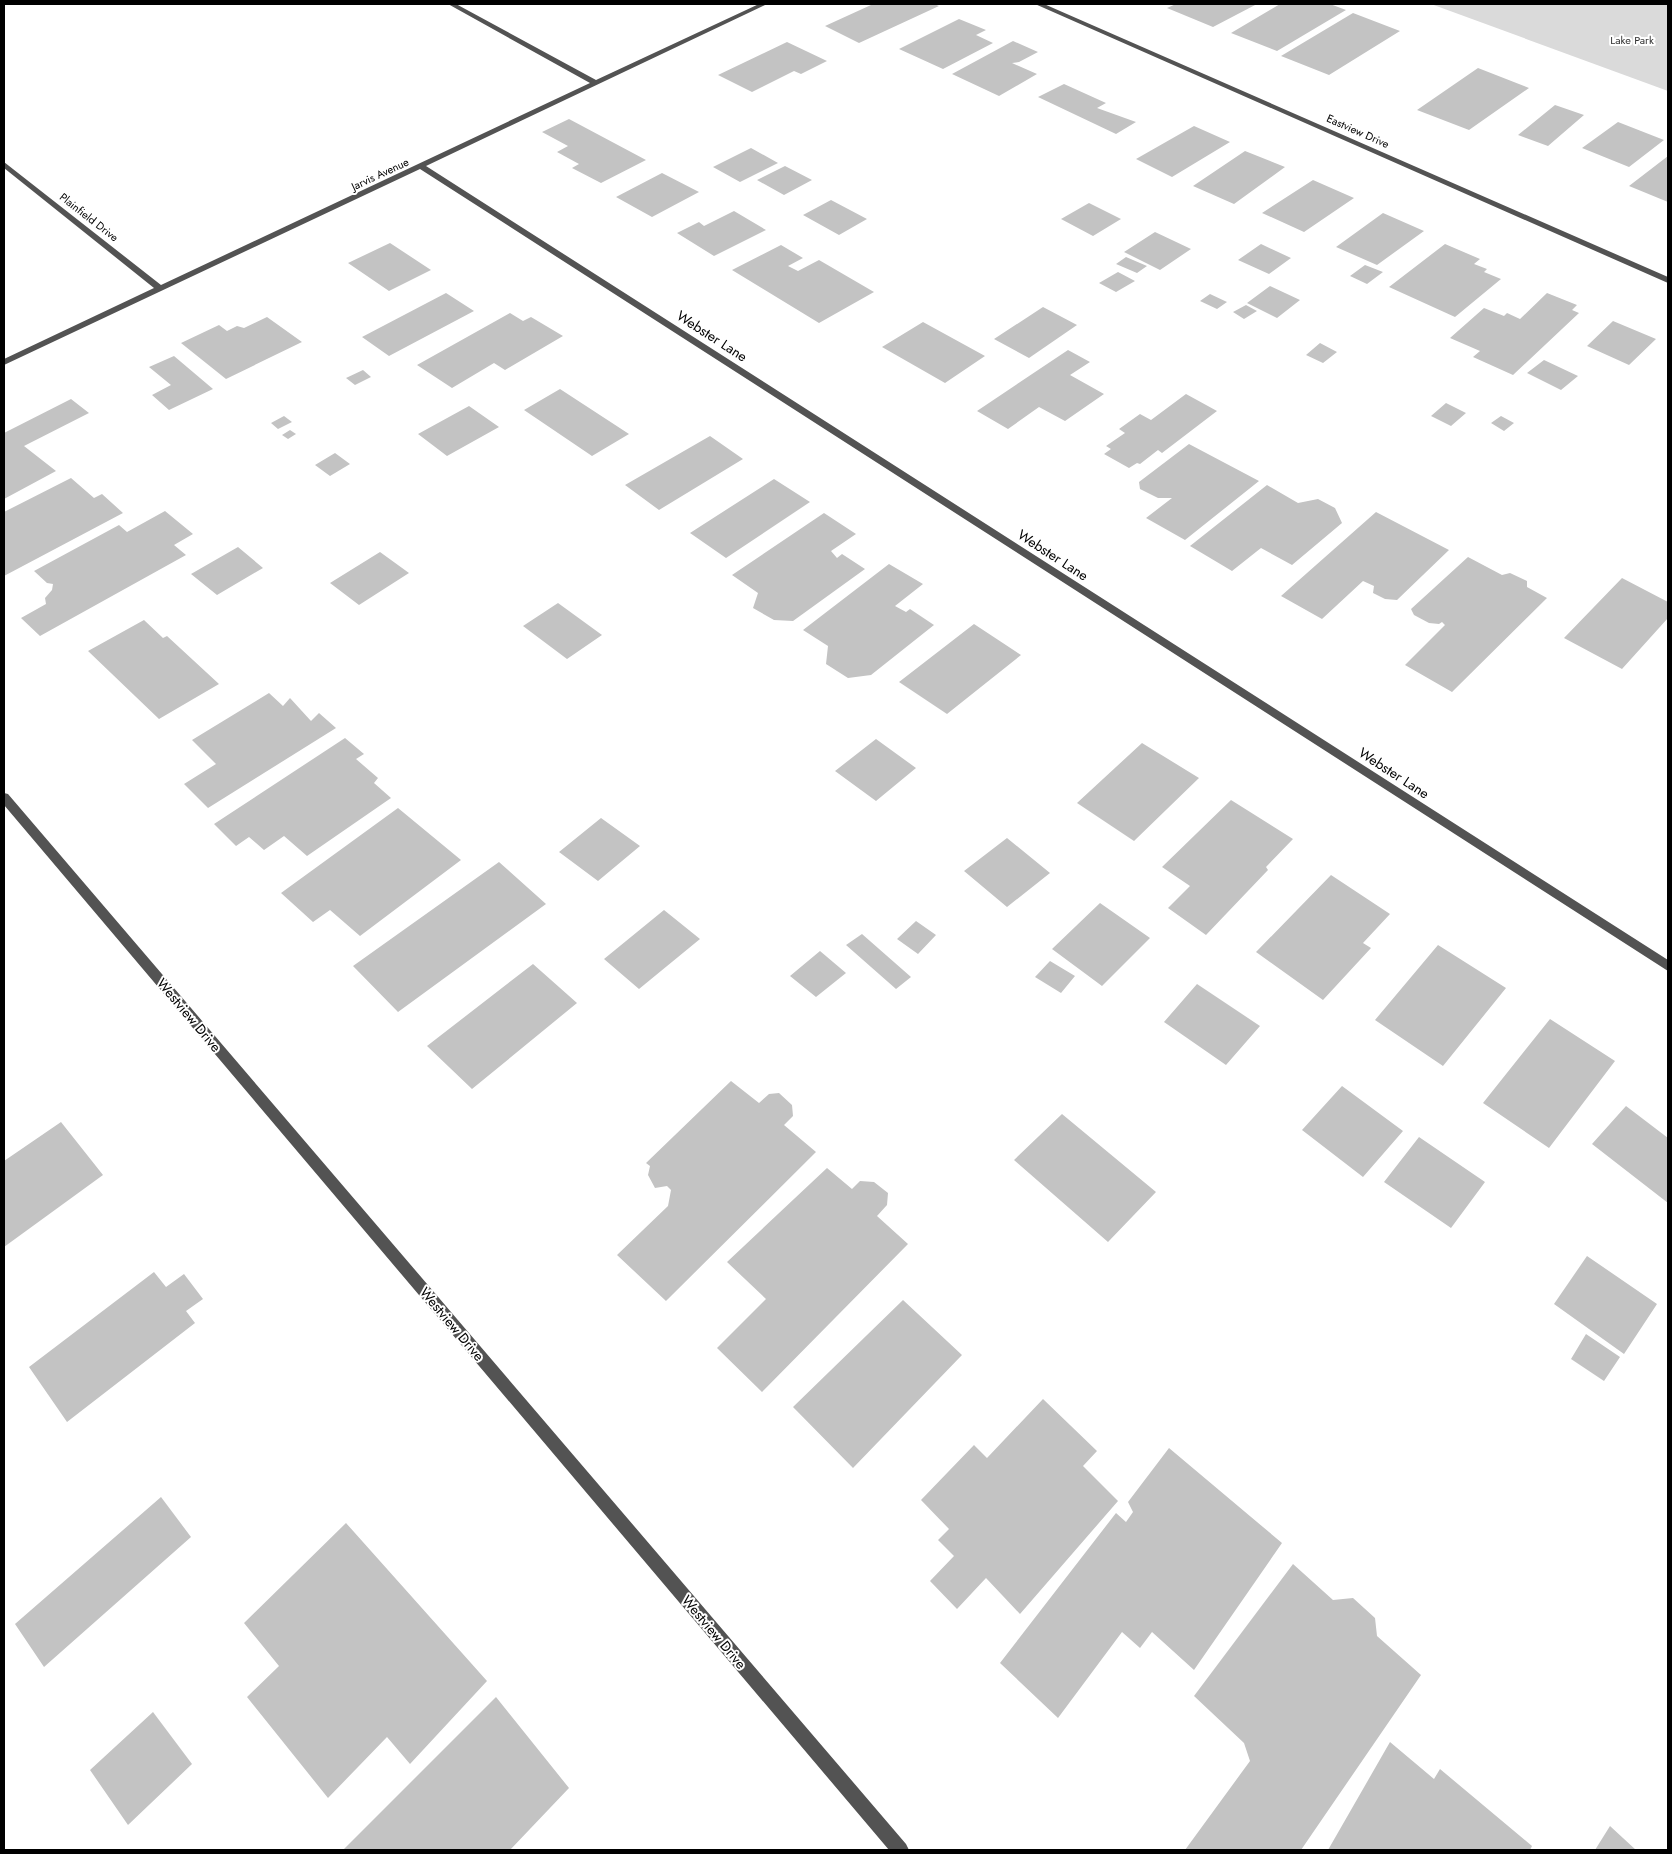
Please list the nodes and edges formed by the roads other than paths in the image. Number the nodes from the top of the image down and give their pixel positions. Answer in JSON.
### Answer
{"nodes":[{"id":1,"x":451,"y":4,"type":"edge"},
{"id":2,"x":764,"y":4,"type":"edge"},
{"id":3,"x":1039,"y":4,"type":"edge"},
{"id":4,"x":596,"y":83,"type":"junction"},
{"id":5,"x":4,"y":164,"type":"edge"},
{"id":6,"x":422,"y":167,"type":"junction"},
{"id":7,"x":1668,"y":280,"type":"edge"},
{"id":8,"x":160,"y":288,"type":"junction"},
{"id":9,"x":4,"y":362,"type":"edge"},
{"id":10,"x":4,"y":797,"type":"edge"},
{"id":11,"x":1668,"y":966,"type":"edge"},
{"id":12,"x":900,"y":1850,"type":"edge"}],
"edges":[{"from":1,"to":4,"type":"street"},
{"from":2,"to":4,"type":"street","name":"Jarvis Avenue"},
{"from":3,"to":7,"type":"street","name":"Eastview Drive"},
{"from":4,"to":6,"type":"street","name":"Jarvis Avenue"},
{"from":5,"to":8,"type":"street","name":"Plainfield Drive"},
{"from":6,"to":8,"type":"street","name":"Jarvis Avenue"},
{"from":6,"to":11,"type":"street","name":"Webster Lane"},
{"from":8,"to":9,"type":"street","name":"Jarvis Avenue"},
{"from":10,"to":12,"type":"street","name":"Westview Drive"}]}
